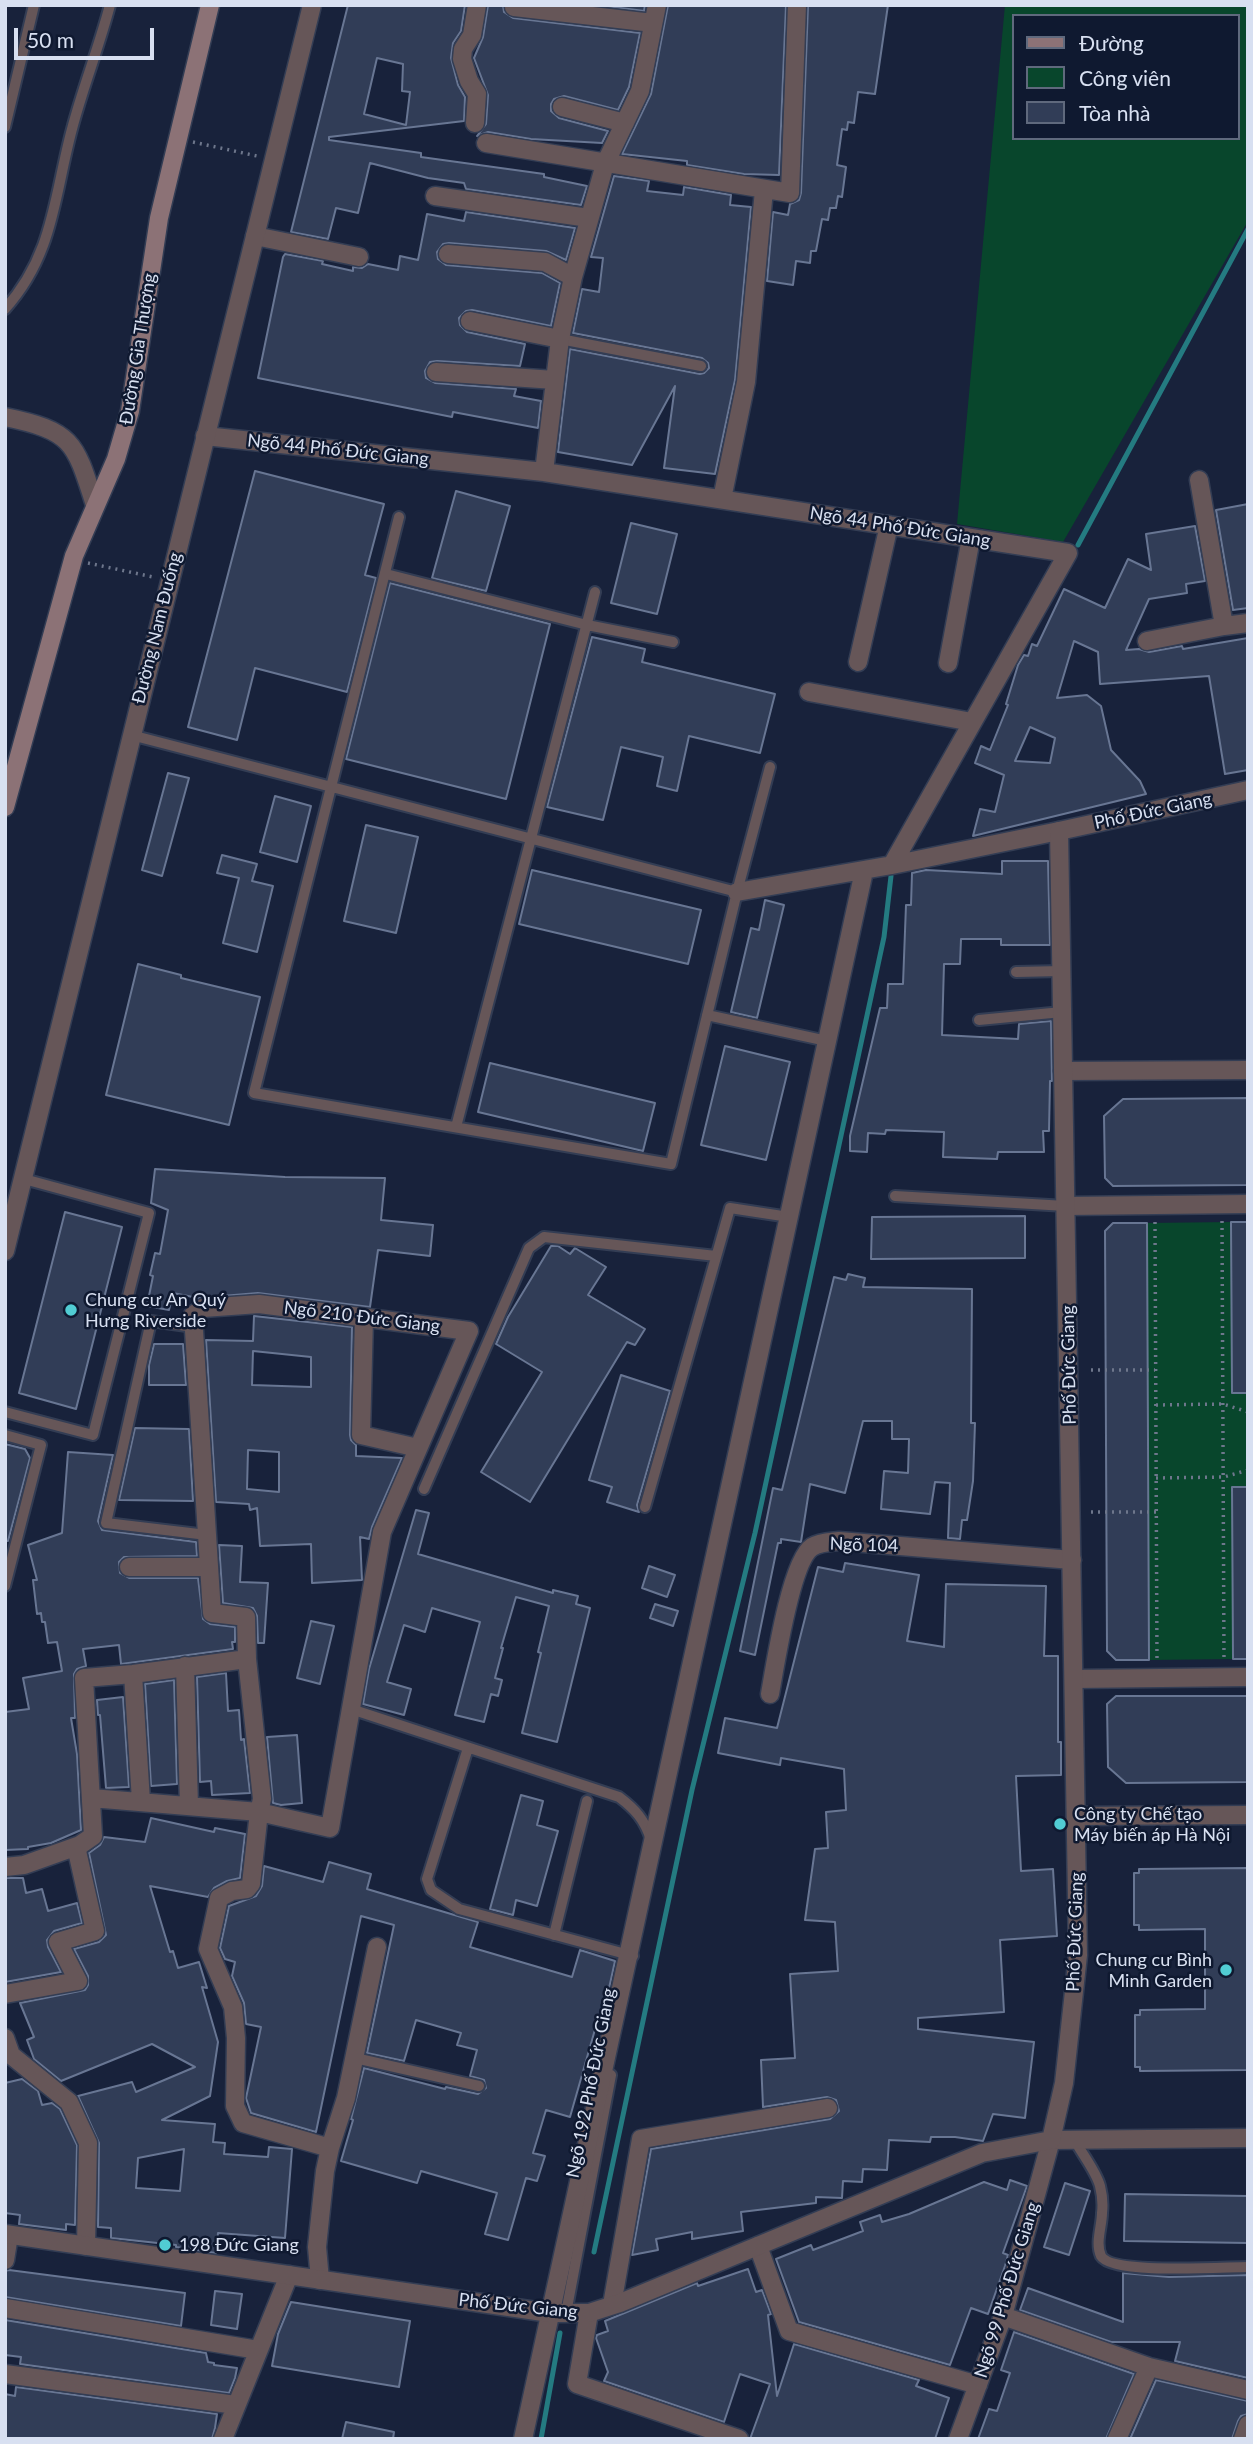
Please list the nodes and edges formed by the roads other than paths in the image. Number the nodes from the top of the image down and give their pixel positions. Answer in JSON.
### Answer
{"nodes":[{"id":1,"x":34,"y":5,"type":"edge"},
{"id":2,"x":110,"y":5,"type":"edge"},
{"id":3,"x":210,"y":5,"type":"edge"},
{"id":4,"x":312,"y":5,"type":"edge"},
{"id":5,"x":477,"y":5,"type":"edge"},
{"id":6,"x":797,"y":5,"type":"edge"},
{"id":7,"x":514,"y":7,"type":"edge"},
{"id":8,"x":655,"y":14,"type":"edge"},
{"id":9,"x":562,"y":107,"type":"dead end"},
{"id":10,"x":625,"y":122,"type":"junction"},
{"id":11,"x":475,"y":123,"type":"dead end"},
{"id":12,"x":5,"y":127,"type":"edge"},
{"id":13,"x":486,"y":143,"type":"dead end"},
{"id":14,"x":605,"y":164,"type":"junction"},
{"id":15,"x":764,"y":190,"type":"junction"},
{"id":16,"x":435,"y":196,"type":"dead end"},
{"id":17,"x":589,"y":219,"type":"junction"},
{"id":18,"x":255,"y":236,"type":"junction"},
{"id":19,"x":448,"y":254,"type":"dead end"},
{"id":20,"x":359,"y":257,"type":"dead end"},
{"id":21,"x":573,"y":277,"type":"junction"},
{"id":22,"x":5,"y":309,"type":"edge"},
{"id":23,"x":470,"y":321,"type":"dead end"},
{"id":24,"x":560,"y":339,"type":"junction"},
{"id":25,"x":701,"y":366,"type":"dead end"},
{"id":26,"x":436,"y":372,"type":"dead end"},
{"id":27,"x":555,"y":380,"type":"junction"},
{"id":28,"x":5,"y":417,"type":"edge"},
{"id":29,"x":205,"y":436,"type":"junction"},
{"id":30,"x":544,"y":472,"type":"junction"},
{"id":31,"x":1199,"y":480,"type":"dead end"},
{"id":32,"x":722,"y":499,"type":"junction"},
{"id":33,"x":95,"y":505,"type":"junction"},
{"id":34,"x":399,"y":517,"type":"dead end"},
{"id":35,"x":889,"y":525,"type":"junction"},
{"id":36,"x":971,"y":538,"type":"junction"},
{"id":37,"x":386,"y":574,"type":"junction"},
{"id":38,"x":595,"y":592,"type":"dead end"},
{"id":39,"x":1248,"y":623,"type":"edge"},
{"id":40,"x":587,"y":625,"type":"junction"},
{"id":41,"x":1224,"y":626,"type":"junction"},
{"id":42,"x":1147,"y":641,"type":"dead end"},
{"id":43,"x":673,"y":642,"type":"dead end"},
{"id":44,"x":858,"y":662,"type":"dead end"},
{"id":45,"x":948,"y":663,"type":"dead end"},
{"id":46,"x":809,"y":692,"type":"dead end"},
{"id":47,"x":972,"y":722,"type":"junction"},
{"id":48,"x":131,"y":735,"type":"junction"},
{"id":49,"x":770,"y":767,"type":"dead end"},
{"id":50,"x":333,"y":788,"type":"junction"},
{"id":51,"x":1248,"y":790,"type":"edge"},
{"id":52,"x":5,"y":807,"type":"edge"},
{"id":53,"x":1059,"y":831,"type":"junction"},
{"id":54,"x":532,"y":838,"type":"junction"},
{"id":55,"x":892,"y":865,"type":"junction"},
{"id":56,"x":864,"y":871,"type":"junction"},
{"id":57,"x":737,"y":892,"type":"junction"},
{"id":58,"x":1062,"y":971,"type":"junction"},
{"id":59,"x":1016,"y":972,"type":"dead end"},
{"id":60,"x":1062,"y":1012,"type":"junction"},
{"id":61,"x":707,"y":1015,"type":"junction"},
{"id":62,"x":979,"y":1020,"type":"dead end"},
{"id":63,"x":827,"y":1041,"type":"junction"},
{"id":64,"x":1248,"y":1070,"type":"edge"},
{"id":65,"x":1063,"y":1071,"type":"junction"},
{"id":66,"x":456,"y":1128,"type":"junction"},
{"id":67,"x":24,"y":1179,"type":"junction"},
{"id":68,"x":895,"y":1196,"type":"dead end"},
{"id":69,"x":1248,"y":1204,"type":"edge"},
{"id":70,"x":1066,"y":1206,"type":"junction"},
{"id":71,"x":789,"y":1217,"type":"junction"},
{"id":72,"x":5,"y":1251,"type":"edge"},
{"id":73,"x":716,"y":1256,"type":"junction"},
{"id":74,"x":364,"y":1318,"type":"junction"},
{"id":75,"x":194,"y":1328,"type":"junction"},
{"id":76,"x":5,"y":1412,"type":"edge"},
{"id":77,"x":5,"y":1435,"type":"edge"},
{"id":78,"x":418,"y":1448,"type":"junction"},
{"id":79,"x":424,"y":1489,"type":"dead end"},
{"id":80,"x":645,"y":1507,"type":"dead end"},
{"id":81,"x":207,"y":1535,"type":"junction"},
{"id":82,"x":1072,"y":1560,"type":"junction"},
{"id":83,"x":129,"y":1567,"type":"dead end"},
{"id":84,"x":209,"y":1567,"type":"junction"},
{"id":85,"x":5,"y":1586,"type":"edge"},
{"id":86,"x":247,"y":1659,"type":"junction"},
{"id":87,"x":185,"y":1666,"type":"junction"},
{"id":88,"x":133,"y":1674,"type":"junction"},
{"id":89,"x":1248,"y":1678,"type":"edge"},
{"id":90,"x":1074,"y":1679,"type":"junction"},
{"id":91,"x":770,"y":1694,"type":"dead end"},
{"id":92,"x":351,"y":1709,"type":"junction"},
{"id":93,"x":468,"y":1748,"type":"junction"},
{"id":94,"x":91,"y":1798,"type":"junction"},
{"id":95,"x":141,"y":1801,"type":"junction"},
{"id":96,"x":587,"y":1801,"type":"dead end"},
{"id":97,"x":189,"y":1805,"type":"junction"},
{"id":98,"x":260,"y":1812,"type":"junction"},
{"id":99,"x":1248,"y":1815,"type":"edge"},
{"id":100,"x":1076,"y":1816,"type":"junction"},
{"id":101,"x":80,"y":1845,"type":"junction"},
{"id":102,"x":653,"y":1853,"type":"junction"},
{"id":103,"x":5,"y":1867,"type":"edge"},
{"id":104,"x":554,"y":1935,"type":"junction"},
{"id":105,"x":377,"y":1947,"type":"dead end"},
{"id":106,"x":631,"y":1955,"type":"junction"},
{"id":107,"x":5,"y":1994,"type":"edge"},
{"id":108,"x":5,"y":2038,"type":"edge"},
{"id":109,"x":355,"y":2058,"type":"junction"},
{"id":110,"x":479,"y":2086,"type":"dead end"},
{"id":111,"x":828,"y":2108,"type":"dead end"},
{"id":112,"x":1248,"y":2138,"type":"edge"},
{"id":113,"x":1051,"y":2140,"type":"junction"},
{"id":114,"x":1074,"y":2140,"type":"junction"},
{"id":115,"x":330,"y":2148,"type":"junction"},
{"id":116,"x":7,"y":2235,"type":"edge"},
{"id":117,"x":86,"y":2246,"type":"junction"},
{"id":118,"x":758,"y":2246,"type":"junction"},
{"id":119,"x":5,"y":2260,"type":"edge"},
{"id":120,"x":1248,"y":2267,"type":"edge"},
{"id":121,"x":289,"y":2275,"type":"junction"},
{"id":122,"x":320,"y":2280,"type":"junction"},
{"id":123,"x":612,"y":2305,"type":"junction"},
{"id":124,"x":5,"y":2308,"type":"edge"},
{"id":125,"x":558,"y":2313,"type":"junction"},
{"id":126,"x":589,"y":2313,"type":"junction"},
{"id":127,"x":1003,"y":2316,"type":"junction"},
{"id":128,"x":258,"y":2350,"type":"junction"},
{"id":129,"x":1149,"y":2367,"type":"junction"},
{"id":130,"x":5,"y":2374,"type":"edge"},
{"id":131,"x":978,"y":2385,"type":"junction"},
{"id":132,"x":1248,"y":2390,"type":"edge"},
{"id":133,"x":236,"y":2405,"type":"junction"},
{"id":134,"x":1248,"y":2425,"type":"edge"},
{"id":135,"x":223,"y":2439,"type":"edge"},
{"id":136,"x":523,"y":2439,"type":"edge"},
{"id":137,"x":739,"y":2439,"type":"edge"},
{"id":138,"x":958,"y":2439,"type":"edge"},
{"id":139,"x":1117,"y":2439,"type":"edge"},
{"id":140,"x":1242,"y":2439,"type":"edge"}],
"edges":[{"from":1,"to":12,"type":"lane"},
{"from":2,"to":22,"type":"lane"},
{"from":3,"to":33,"type":"main road","name":"Đường Gia Thượng"},
{"from":4,"to":18,"type":"street","name":"Đường Nam Đuống"},
{"from":5,"to":11,"type":"street"},
{"from":6,"to":15,"type":"street"},
{"from":7,"to":8,"type":"street"},
{"from":8,"to":10,"type":"street"},
{"from":9,"to":10,"type":"street"},
{"from":10,"to":14,"type":"street"},
{"from":13,"to":14,"type":"street"},
{"from":14,"to":15,"type":"street"},
{"from":14,"to":17,"type":"street"},
{"from":15,"to":32,"type":"street"},
{"from":16,"to":17,"type":"street"},
{"from":17,"to":21,"type":"street"},
{"from":18,"to":20,"type":"street"},
{"from":18,"to":29,"type":"street","name":"Đường Nam Đuống"},
{"from":19,"to":21,"type":"street"},
{"from":21,"to":24,"type":"street"},
{"from":23,"to":24,"type":"street"},
{"from":24,"to":25,"type":"lane"},
{"from":24,"to":27,"type":"street"},
{"from":26,"to":27,"type":"street"},
{"from":27,"to":30,"type":"street"},
{"from":28,"to":33,"type":"street"},
{"from":29,"to":30,"type":"street","name":"Ngõ 44 Phố Đức Giang"},
{"from":29,"to":48,"type":"street","name":"Đường Nam Đuống"},
{"from":30,"to":32,"type":"street","name":"Ngõ 44 Phố Đức Giang"},
{"from":31,"to":41,"type":"street"},
{"from":32,"to":35,"type":"street","name":"Ngõ 44 Phố Đức Giang"},
{"from":33,"to":52,"type":"main road","name":"Đường Gia Thượng"},
{"from":34,"to":37,"type":"lane"},
{"from":35,"to":36,"type":"street","name":"Ngõ 44 Phố Đức Giang"},
{"from":35,"to":44,"type":"street"},
{"from":36,"to":45,"type":"street"},
{"from":36,"to":47,"type":"street","name":"Ngõ 44 Phố Đức Giang"},
{"from":37,"to":40,"type":"lane"},
{"from":37,"to":50,"type":"lane"},
{"from":38,"to":40,"type":"lane"},
{"from":39,"to":41,"type":"street"},
{"from":40,"to":43,"type":"lane"},
{"from":40,"to":54,"type":"lane"},
{"from":41,"to":42,"type":"street"},
{"from":46,"to":47,"type":"street"},
{"from":47,"to":55,"type":"street","name":"Ngõ 44 Phố Đức Giang"},
{"from":48,"to":50,"type":"lane"},
{"from":48,"to":67,"type":"street","name":"Đường Nam Đuống"},
{"from":49,"to":57,"type":"lane"},
{"from":50,"to":54,"type":"lane"},
{"from":50,"to":66,"type":"lane"},
{"from":51,"to":53,"type":"street","name":"Phố Đức Giang"},
{"from":53,"to":55,"type":"street"},
{"from":53,"to":58,"type":"street","name":"Phố Đức Giang"},
{"from":54,"to":57,"type":"lane"},
{"from":54,"to":66,"type":"lane"},
{"from":55,"to":56,"type":"street"},
{"from":56,"to":57,"type":"street"},
{"from":56,"to":63,"type":"street"},
{"from":57,"to":61,"type":"lane"},
{"from":58,"to":59,"type":"lane"},
{"from":58,"to":60,"type":"street","name":"Phố Đức Giang"},
{"from":60,"to":62,"type":"lane"},
{"from":60,"to":65,"type":"street","name":"Phố Đức Giang"},
{"from":61,"to":63,"type":"lane"},
{"from":61,"to":66,"type":"lane"},
{"from":63,"to":71,"type":"street"},
{"from":64,"to":65,"type":"street"},
{"from":65,"to":70,"type":"street","name":"Phố Đức Giang"},
{"from":67,"to":72,"type":"street","name":"Đường Nam Đuống"},
{"from":67,"to":76,"type":"lane"},
{"from":68,"to":70,"type":"lane"},
{"from":69,"to":70,"type":"street"},
{"from":70,"to":82,"type":"street","name":"Phố Đức Giang"},
{"from":71,"to":73,"type":"lane"},
{"from":71,"to":102,"type":"street"},
{"from":73,"to":79,"type":"lane"},
{"from":73,"to":80,"type":"lane"},
{"from":74,"to":75,"type":"street","name":"Ngõ 210 Đức Giang"},
{"from":74,"to":78,"type":"street"},
{"from":74,"to":78,"type":"street","name":"Ngõ 210 Đức Giang"},
{"from":75,"to":81,"type":"street"},
{"from":75,"to":81,"type":"lane"},
{"from":77,"to":85,"type":"lane"},
{"from":78,"to":92,"type":"street","name":"Ngõ 210 Đức Giang"},
{"from":81,"to":84,"type":"street"},
{"from":82,"to":90,"type":"street","name":"Phố Đức Giang"},
{"from":82,"to":91,"type":"street","name":"Ngõ 104"},
{"from":83,"to":84,"type":"street"},
{"from":84,"to":86,"type":"street"},
{"from":86,"to":87,"type":"street"},
{"from":86,"to":98,"type":"street"},
{"from":87,"to":88,"type":"street"},
{"from":87,"to":97,"type":"street"},
{"from":88,"to":94,"type":"street"},
{"from":88,"to":95,"type":"street"},
{"from":89,"to":90,"type":"street"},
{"from":90,"to":100,"type":"street","name":"Phố Đức Giang"},
{"from":92,"to":93,"type":"lane"},
{"from":92,"to":98,"type":"street","name":"Ngõ 210 Đức Giang"},
{"from":93,"to":102,"type":"lane"},
{"from":93,"to":104,"type":"lane"},
{"from":94,"to":95,"type":"street"},
{"from":94,"to":101,"type":"street"},
{"from":95,"to":97,"type":"street"},
{"from":96,"to":104,"type":"lane"},
{"from":97,"to":98,"type":"street"},
{"from":98,"to":115,"type":"street"},
{"from":99,"to":100,"type":"street"},
{"from":100,"to":113,"type":"street","name":"Phố Đức Giang"},
{"from":101,"to":103,"type":"street"},
{"from":101,"to":107,"type":"street"},
{"from":102,"to":106,"type":"street"},
{"from":104,"to":106,"type":"lane"},
{"from":105,"to":109,"type":"street"},
{"from":106,"to":125,"type":"street"},
{"from":108,"to":117,"type":"street"},
{"from":109,"to":110,"type":"lane"},
{"from":109,"to":115,"type":"street"},
{"from":111,"to":123,"type":"street"},
{"from":112,"to":114,"type":"street"},
{"from":113,"to":114,"type":"street"},
{"from":113,"to":118,"type":"street","name":"Phố Đức Giang"},
{"from":113,"to":127,"type":"street","name":"Ngõ 99 Phố Đức Giang"},
{"from":114,"to":120,"type":"lane"},
{"from":115,"to":122,"type":"street"},
{"from":116,"to":117,"type":"street","name":"Phố Đức Giang"},
{"from":116,"to":119,"type":"street"},
{"from":117,"to":121,"type":"street","name":"Phố Đức Giang"},
{"from":118,"to":123,"type":"street","name":"Phố Đức Giang"},
{"from":118,"to":131,"type":"street"},
{"from":121,"to":122,"type":"street","name":"Phố Đức Giang"},
{"from":121,"to":128,"type":"street"},
{"from":122,"to":125,"type":"street","name":"Phố Đức Giang"},
{"from":123,"to":126,"type":"street","name":"Phố Đức Giang"},
{"from":124,"to":128,"type":"street"},
{"from":125,"to":126,"type":"street","name":"Phố Đức Giang"},
{"from":125,"to":136,"type":"street"},
{"from":126,"to":137,"type":"street"},
{"from":127,"to":129,"type":"street"},
{"from":127,"to":131,"type":"street","name":"Ngõ 99 Phố Đức Giang"},
{"from":128,"to":133,"type":"street"},
{"from":129,"to":132,"type":"street"},
{"from":129,"to":139,"type":"street"},
{"from":130,"to":133,"type":"street"},
{"from":131,"to":138,"type":"street","name":"Ngõ 99 Phố Đức Giang"},
{"from":133,"to":135,"type":"street"},
{"from":134,"to":140,"type":"street"}]}
